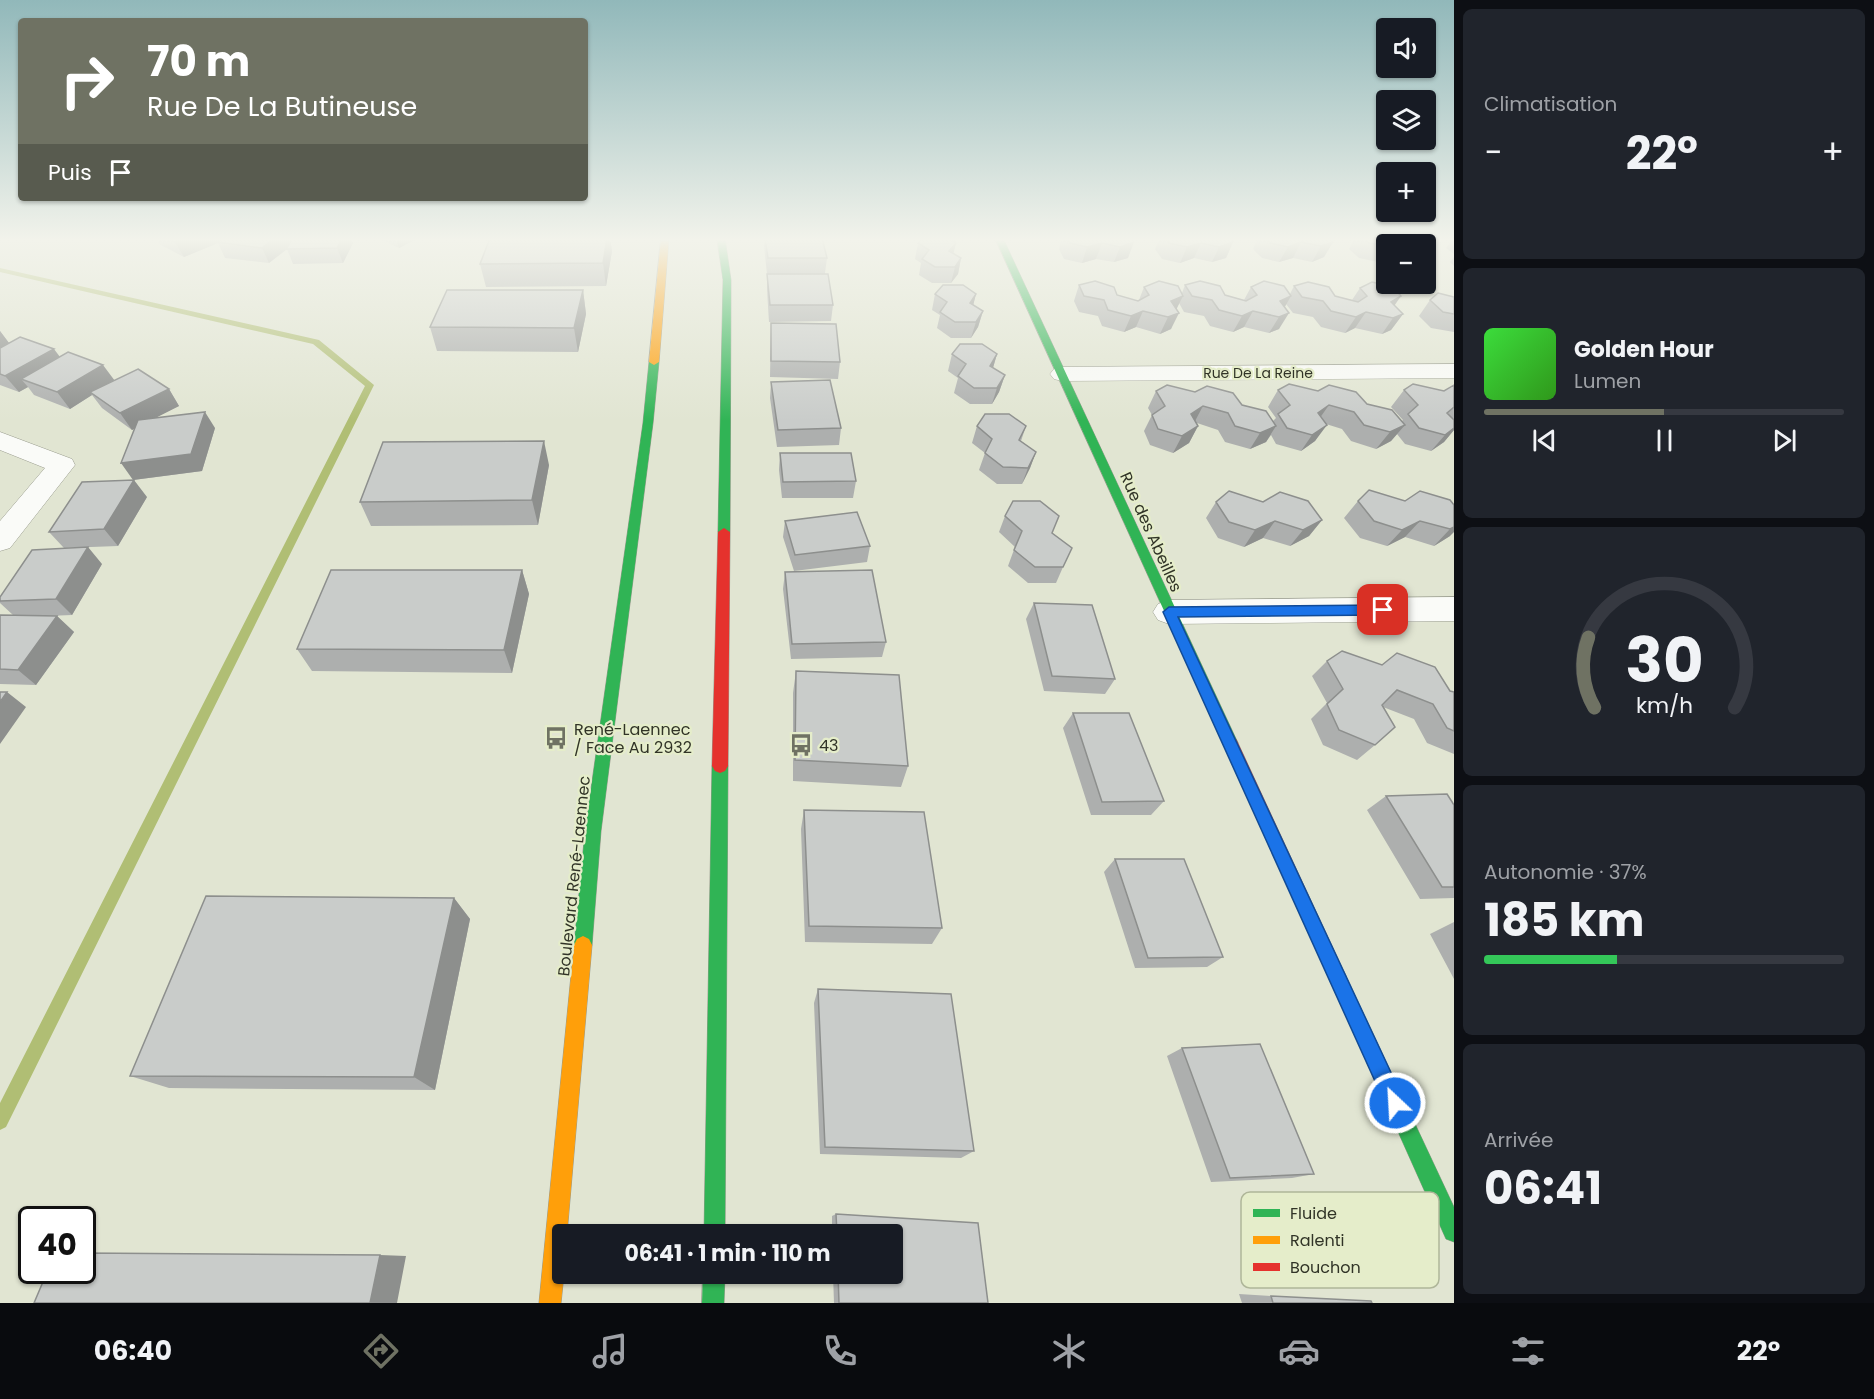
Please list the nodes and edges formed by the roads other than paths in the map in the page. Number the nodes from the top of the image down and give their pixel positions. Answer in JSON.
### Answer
{"nodes":[{"id":1,"x":659,"y":299,"type":"edge"},
{"id":2,"x":727,"y":299,"type":"edge"},
{"id":3,"x":1027,"y":299,"type":"edge"},
{"id":4,"x":1454,"y":371,"type":"edge"},
{"id":5,"x":1062,"y":374,"type":"junction"},
{"id":6,"x":0,"y":440,"type":"edge"},
{"id":7,"x":0,"y":541,"type":"edge"},
{"id":8,"x":1454,"y":609,"type":"edge"},
{"id":9,"x":1169,"y":612,"type":"junction"},
{"id":10,"x":1436,"y":1192,"type":"edge"},
{"id":11,"x":1439,"y":1198,"type":"edge"},
{"id":12,"x":714,"y":1224,"type":"edge"},
{"id":13,"x":1454,"y":1231,"type":"edge"},
{"id":14,"x":714,"y":1284,"type":"edge"},
{"id":15,"x":550,"y":1303,"type":"edge"},
{"id":16,"x":713,"y":1303,"type":"edge"}],
"edges":[{"from":1,"to":15,"type":"street","name":"Boulevard René-Laennec"},
{"from":2,"to":12,"type":"street"},
{"from":3,"to":5,"type":"street","name":"Rue des Abeilles"},
{"from":4,"to":5,"type":"street","name":"Rue De La Reine"},
{"from":5,"to":9,"type":"street","name":"Rue des Abeilles"},
{"from":6,"to":7,"type":"street"},
{"from":8,"to":9,"type":"street"},
{"from":9,"to":10,"type":"street","name":"Rue des Abeilles"},
{"from":11,"to":13,"type":"street","name":"Rue des Abeilles"},
{"from":14,"to":16,"type":"street"}]}
